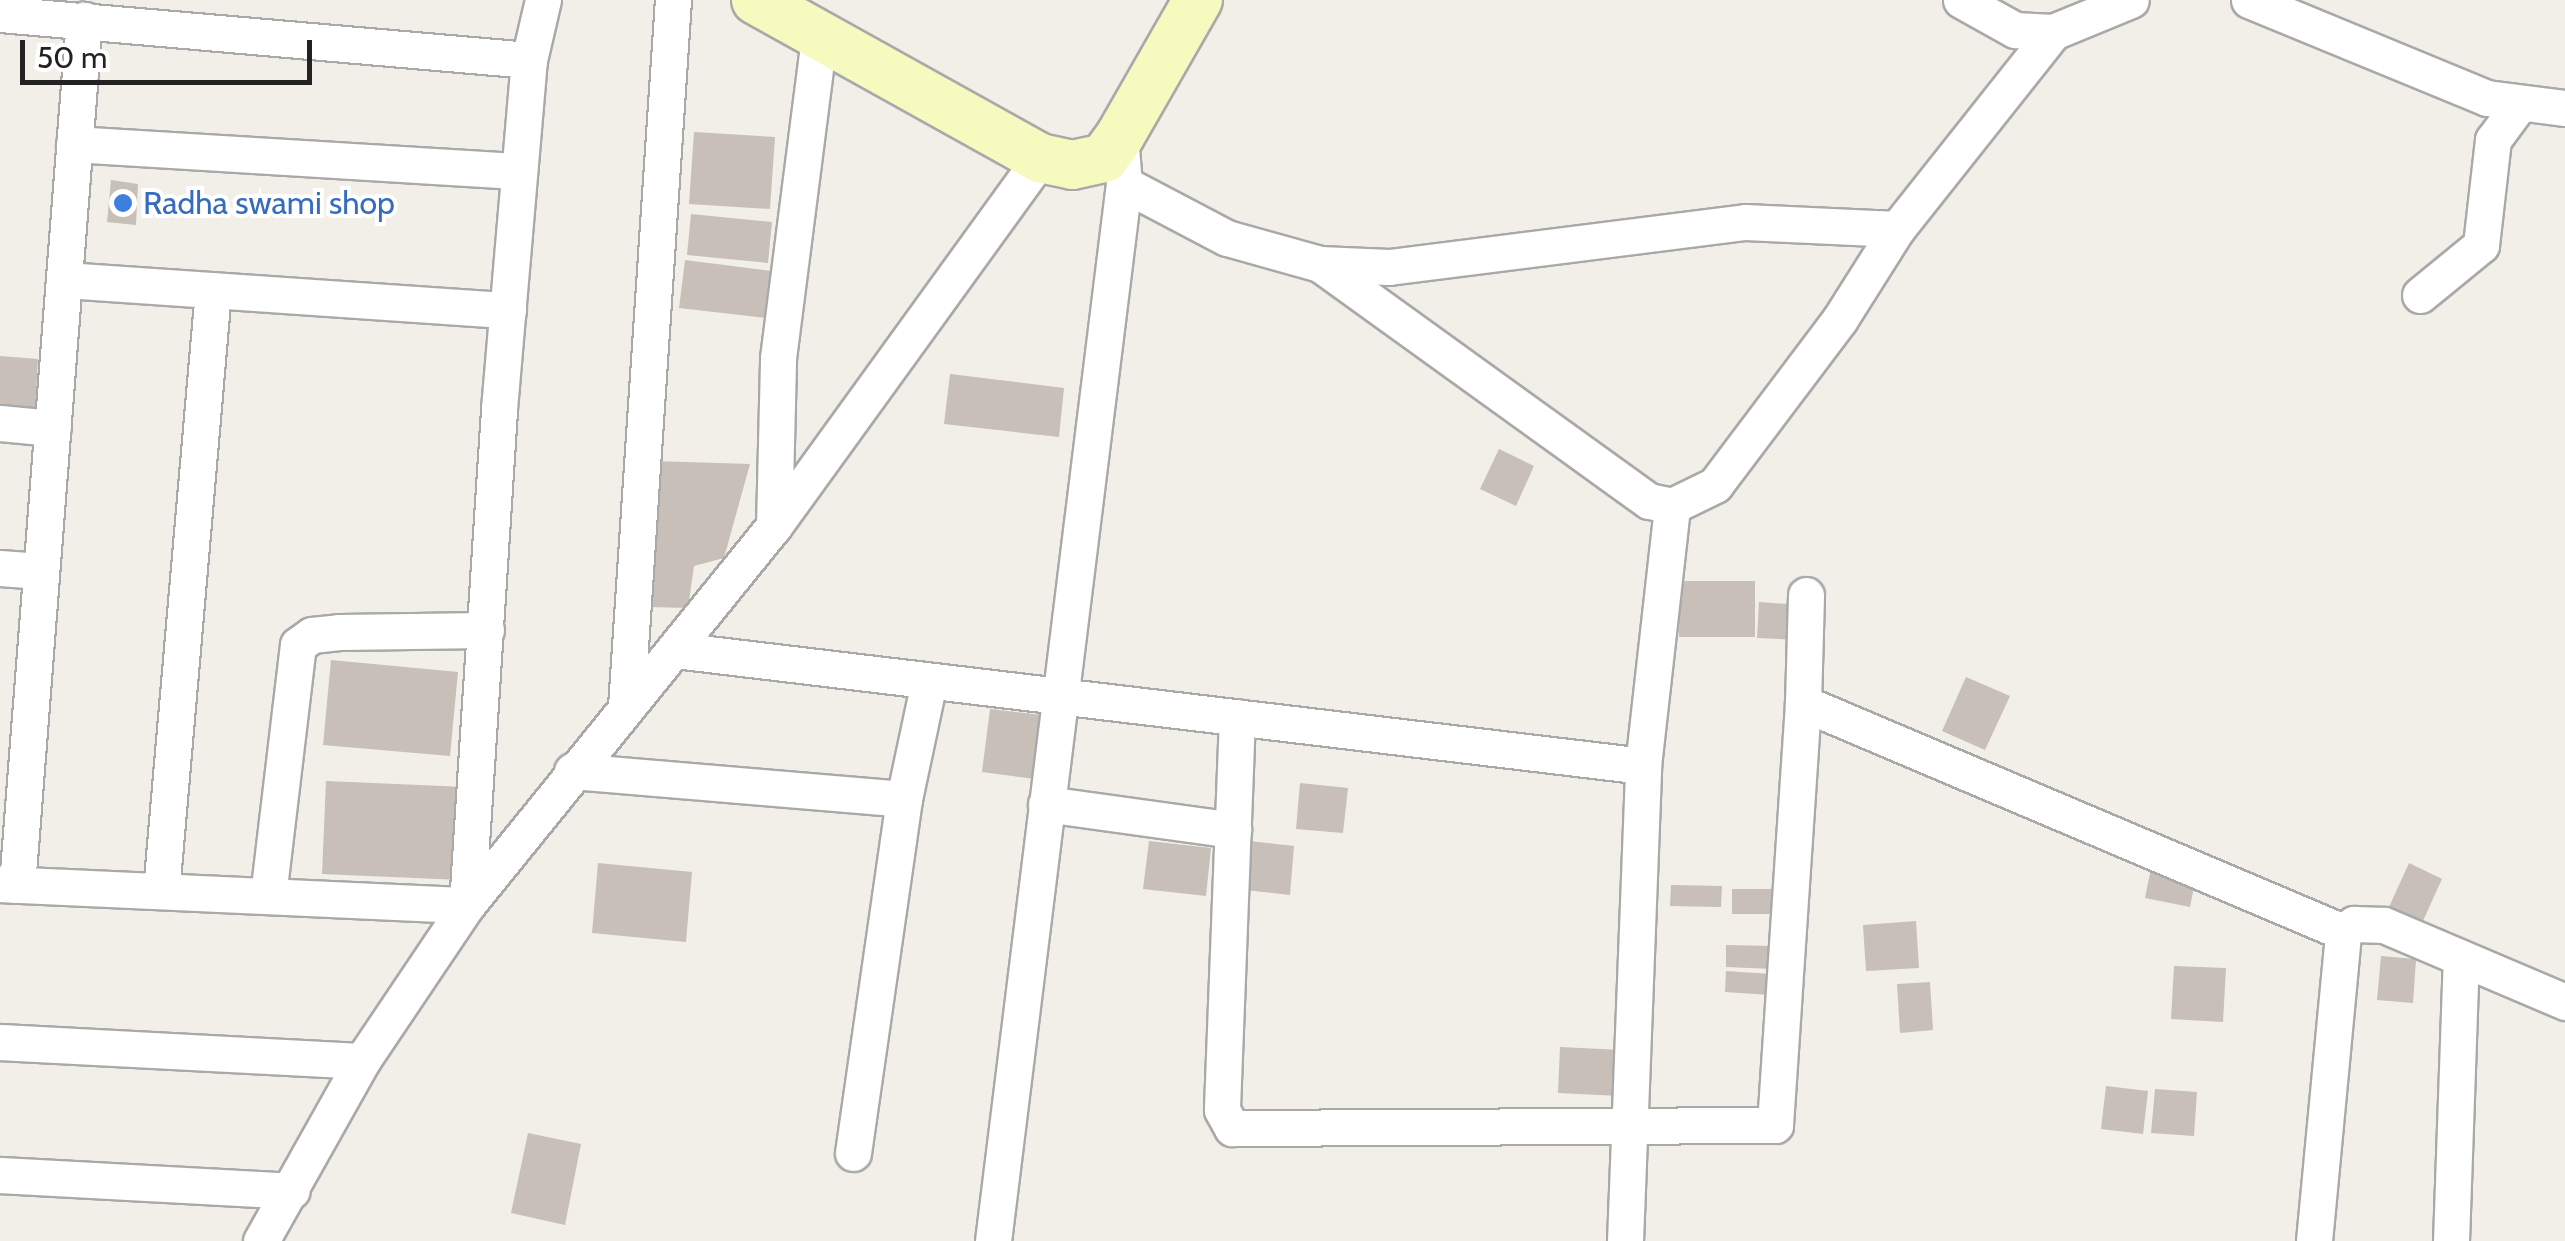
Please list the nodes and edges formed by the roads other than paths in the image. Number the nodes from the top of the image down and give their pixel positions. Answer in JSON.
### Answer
{"nodes":[{"id":1,"x":543,"y":0,"type":"edge"},
{"id":2,"x":674,"y":0,"type":"edge"},
{"id":3,"x":756,"y":0,"type":"edge"},
{"id":4,"x":1198,"y":0,"type":"edge"},
{"id":5,"x":1961,"y":0,"type":"edge"},
{"id":6,"x":2131,"y":0,"type":"edge"},
{"id":7,"x":2249,"y":0,"type":"edge"},
{"id":8,"x":159,"y":13,"type":"edge"},
{"id":9,"x":0,"y":14,"type":"edge"},
{"id":10,"x":84,"y":20,"type":"junction"},
{"id":11,"x":2053,"y":32,"type":"junction"},
{"id":12,"x":819,"y":40,"type":"junction"},
{"id":13,"x":529,"y":60,"type":"junction"},
{"id":14,"x":2518,"y":106,"type":"junction"},
{"id":15,"x":2565,"y":108,"type":"edge"},
{"id":16,"x":1120,"y":136,"type":"junction"},
{"id":17,"x":74,"y":144,"type":"junction"},
{"id":18,"x":1040,"y":158,"type":"junction"},
{"id":19,"x":519,"y":172,"type":"junction"},
{"id":20,"x":1124,"y":184,"type":"junction"},
{"id":21,"x":1897,"y":229,"type":"junction"},
{"id":22,"x":1320,"y":264,"type":"junction"},
{"id":23,"x":64,"y":280,"type":"junction"},
{"id":24,"x":213,"y":290,"type":"junction"},
{"id":25,"x":2420,"y":295,"type":"dead end"},
{"id":26,"x":508,"y":310,"type":"junction"},
{"id":27,"x":0,"y":423,"type":"edge"},
{"id":28,"x":53,"y":428,"type":"junction"},
{"id":29,"x":1672,"y":506,"type":"junction"},
{"id":30,"x":774,"y":526,"type":"junction"},
{"id":31,"x":0,"y":568,"type":"edge"},
{"id":32,"x":42,"y":571,"type":"junction"},
{"id":33,"x":1806,"y":594,"type":"dead end"},
{"id":34,"x":486,"y":630,"type":"junction"},
{"id":35,"x":675,"y":650,"type":"junction"},
{"id":36,"x":929,"y":680,"type":"junction"},
{"id":37,"x":1058,"y":696,"type":"junction"},
{"id":38,"x":1803,"y":703,"type":"junction"},
{"id":39,"x":626,"y":707,"type":"junction"},
{"id":40,"x":1237,"y":718,"type":"junction"},
{"id":41,"x":1643,"y":766,"type":"junction"},
{"id":42,"x":572,"y":771,"type":"junction"},
{"id":43,"x":904,"y":799,"type":"junction"},
{"id":44,"x":1046,"y":804,"type":"junction"},
{"id":45,"x":1233,"y":830,"type":"junction"},
{"id":46,"x":8,"y":884,"type":"edge"},
{"id":47,"x":161,"y":891,"type":"junction"},
{"id":48,"x":268,"y":896,"type":"junction"},
{"id":49,"x":468,"y":905,"type":"junction"},
{"id":50,"x":2343,"y":932,"type":"junction"},
{"id":51,"x":2460,"y":958,"type":"junction"},
{"id":52,"x":2565,"y":1002,"type":"edge"},
{"id":53,"x":0,"y":1042,"type":"edge"},
{"id":54,"x":362,"y":1061,"type":"junction"},
{"id":55,"x":1632,"y":1129,"type":"junction"},
{"id":56,"x":853,"y":1152,"type":"dead end"},
{"id":57,"x":0,"y":1175,"type":"edge"},
{"id":58,"x":292,"y":1191,"type":"junction"},
{"id":59,"x":262,"y":1241,"type":"edge"},
{"id":60,"x":993,"y":1241,"type":"edge"},
{"id":61,"x":1625,"y":1241,"type":"edge"},
{"id":62,"x":2314,"y":1241,"type":"edge"},
{"id":63,"x":2452,"y":1241,"type":"edge"}],
"edges":[{"from":1,"to":13,"type":"street"},
{"from":2,"to":39,"type":"street"},
{"from":3,"to":12,"type":"street"},
{"from":4,"to":16,"type":"street"},
{"from":5,"to":11,"type":"street"},
{"from":6,"to":11,"type":"street"},
{"from":7,"to":14,"type":"street"},
{"from":8,"to":10,"type":"street"},
{"from":8,"to":13,"type":"street"},
{"from":9,"to":10,"type":"street"},
{"from":10,"to":17,"type":"street"},
{"from":11,"to":21,"type":"street"},
{"from":12,"to":18,"type":"street"},
{"from":12,"to":30,"type":"street"},
{"from":13,"to":19,"type":"street"},
{"from":14,"to":15,"type":"street"},
{"from":14,"to":25,"type":"street"},
{"from":16,"to":18,"type":"street"},
{"from":16,"to":20,"type":"street"},
{"from":17,"to":19,"type":"street"},
{"from":17,"to":23,"type":"street"},
{"from":18,"to":30,"type":"street"},
{"from":19,"to":26,"type":"street"},
{"from":20,"to":22,"type":"street"},
{"from":20,"to":37,"type":"street"},
{"from":21,"to":22,"type":"street"},
{"from":21,"to":29,"type":"street"},
{"from":22,"to":29,"type":"street"},
{"from":23,"to":24,"type":"street"},
{"from":23,"to":28,"type":"street"},
{"from":24,"to":26,"type":"street"},
{"from":24,"to":47,"type":"street"},
{"from":26,"to":34,"type":"street"},
{"from":27,"to":28,"type":"street"},
{"from":28,"to":32,"type":"street"},
{"from":29,"to":41,"type":"street"},
{"from":30,"to":35,"type":"street"},
{"from":31,"to":32,"type":"street"},
{"from":32,"to":46,"type":"street"},
{"from":33,"to":38,"type":"street"},
{"from":34,"to":48,"type":"street"},
{"from":34,"to":49,"type":"street"},
{"from":35,"to":36,"type":"street"},
{"from":35,"to":39,"type":"street"},
{"from":36,"to":37,"type":"street"},
{"from":36,"to":43,"type":"street"},
{"from":37,"to":40,"type":"street"},
{"from":37,"to":44,"type":"street"},
{"from":38,"to":50,"type":"street"},
{"from":38,"to":55,"type":"street"},
{"from":39,"to":42,"type":"street"},
{"from":40,"to":41,"type":"street"},
{"from":40,"to":45,"type":"street"},
{"from":41,"to":55,"type":"street"},
{"from":42,"to":43,"type":"street"},
{"from":42,"to":49,"type":"street"},
{"from":43,"to":56,"type":"street"},
{"from":44,"to":45,"type":"street"},
{"from":44,"to":60,"type":"street"},
{"from":45,"to":55,"type":"street"},
{"from":46,"to":47,"type":"street"},
{"from":47,"to":48,"type":"street"},
{"from":48,"to":49,"type":"street"},
{"from":49,"to":54,"type":"street"},
{"from":50,"to":51,"type":"street"},
{"from":50,"to":62,"type":"street"},
{"from":51,"to":52,"type":"street"},
{"from":51,"to":63,"type":"street"},
{"from":53,"to":54,"type":"street"},
{"from":54,"to":58,"type":"street"},
{"from":55,"to":61,"type":"street"},
{"from":57,"to":58,"type":"street"},
{"from":58,"to":59,"type":"street"}]}
